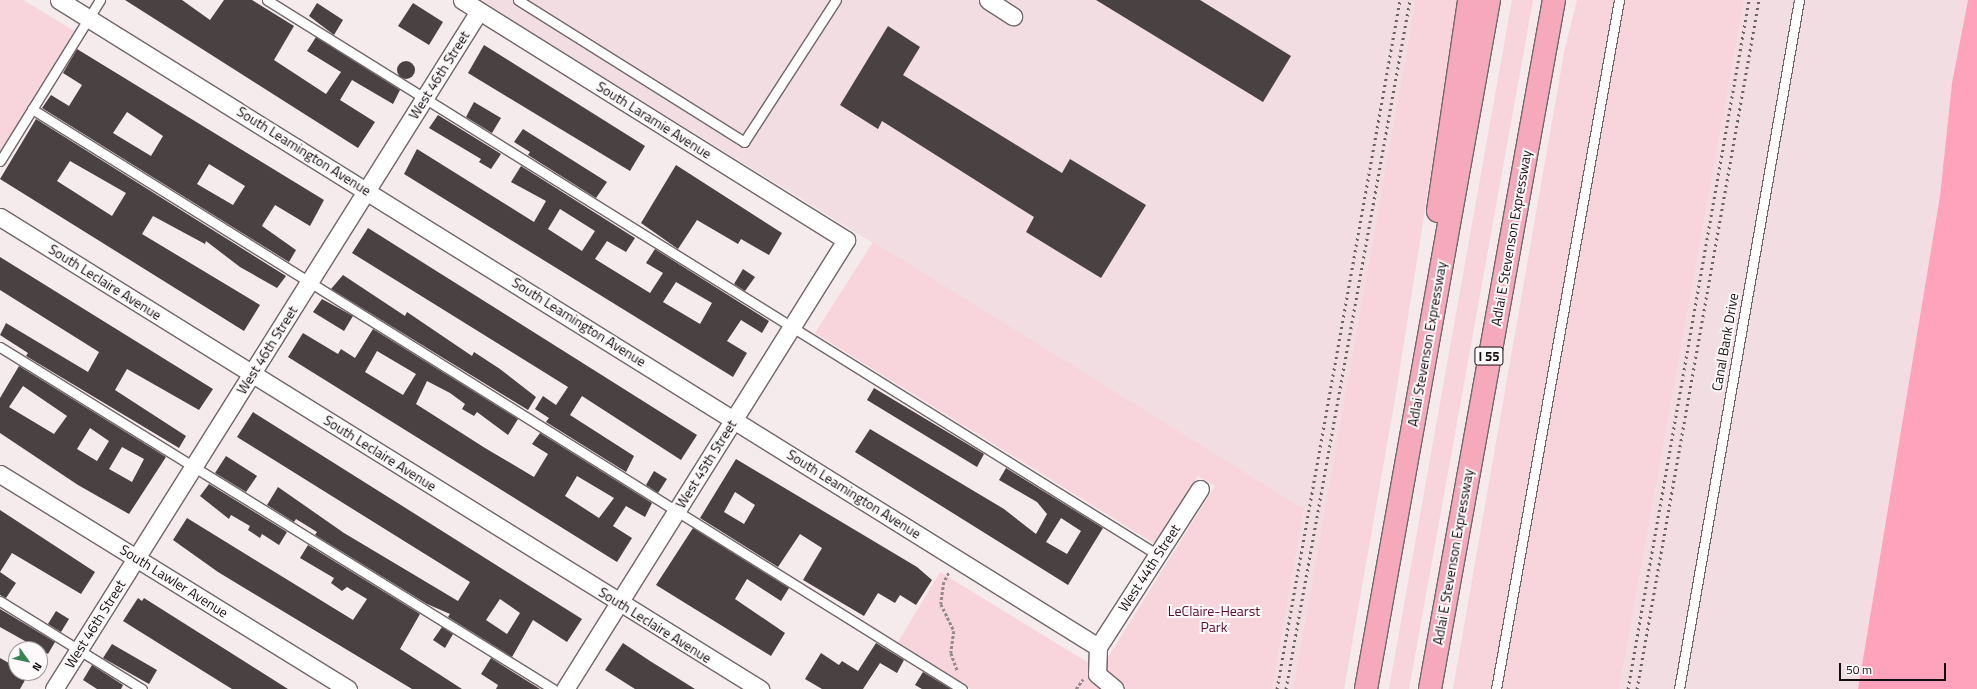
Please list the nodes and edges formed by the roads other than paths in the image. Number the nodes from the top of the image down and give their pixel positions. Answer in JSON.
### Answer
{"nodes":[{"id":1,"x":59,"y":0,"type":"edge"},
{"id":2,"x":100,"y":0,"type":"edge"},
{"id":3,"x":267,"y":0,"type":"edge"},
{"id":4,"x":462,"y":0,"type":"edge"},
{"id":5,"x":518,"y":0,"type":"edge"},
{"id":6,"x":836,"y":0,"type":"edge"},
{"id":7,"x":988,"y":0,"type":"edge"},
{"id":8,"x":1469,"y":0,"type":"edge"},
{"id":9,"x":1489,"y":0,"type":"edge"},
{"id":10,"x":1555,"y":0,"type":"edge"},
{"id":11,"x":1619,"y":0,"type":"edge"},
{"id":12,"x":1799,"y":0,"type":"edge"},
{"id":13,"x":479,"y":11,"type":"junction"},
{"id":14,"x":1013,"y":16,"type":"dead end"},
{"id":15,"x":89,"y":18,"type":"junction"},
{"id":16,"x":425,"y":98,"type":"junction"},
{"id":17,"x":32,"y":110,"type":"junction"},
{"id":18,"x":0,"y":161,"type":"edge"},
{"id":19,"x":367,"y":190,"type":"junction"},
{"id":20,"x":0,"y":217,"type":"edge"},
{"id":21,"x":846,"y":240,"type":"joint"},
{"id":22,"x":309,"y":282,"type":"junction"},
{"id":23,"x":792,"y":326,"type":"junction"},
{"id":24,"x":1429,"y":332,"type":"junction"},
{"id":25,"x":0,"y":346,"type":"edge"},
{"id":26,"x":253,"y":373,"type":"junction"},
{"id":27,"x":734,"y":420,"type":"junction"},
{"id":28,"x":194,"y":466,"type":"junction"},
{"id":29,"x":0,"y":474,"type":"edge"},
{"id":30,"x":1200,"y":489,"type":"dead end"},
{"id":31,"x":678,"y":509,"type":"junction"},
{"id":32,"x":1158,"y":555,"type":"junction"},
{"id":33,"x":137,"y":558,"type":"junction"},
{"id":34,"x":0,"y":601,"type":"edge"},
{"id":35,"x":619,"y":603,"type":"junction"},
{"id":36,"x":1098,"y":647,"type":"junction"},
{"id":37,"x":79,"y":650,"type":"junction"},
{"id":38,"x":54,"y":689,"type":"edge"},
{"id":39,"x":142,"y":689,"type":"edge"},
{"id":40,"x":348,"y":689,"type":"edge"},
{"id":41,"x":553,"y":689,"type":"edge"},
{"id":42,"x":565,"y":689,"type":"edge"},
{"id":43,"x":760,"y":689,"type":"edge"},
{"id":44,"x":962,"y":689,"type":"edge"},
{"id":45,"x":1115,"y":689,"type":"edge"},
{"id":46,"x":1366,"y":689,"type":"edge"},
{"id":47,"x":1430,"y":689,"type":"edge"},
{"id":48,"x":1496,"y":689,"type":"edge"},
{"id":49,"x":1679,"y":689,"type":"edge"}],
"edges":[{"from":1,"to":15,"type":"street","name":"South Leamington Avenue"},
{"from":2,"to":15,"type":"lane"},
{"from":3,"to":16,"type":"lane"},
{"from":4,"to":13,"type":"street","name":"South Laramie Avenue"},
{"from":5,"to":6,"type":"lane"},
{"from":7,"to":14,"type":"street"},
{"from":8,"to":24,"type":"highway"},
{"from":9,"to":24,"type":"highway","name":"Adlai Stevenson Expressway"},
{"from":10,"to":47,"type":"highway","name":"Adlai E Stevenson Expressway","number":"I 55"},
{"from":11,"to":48,"type":"lane"},
{"from":12,"to":49,"type":"lane","name":"Canal Bank Drive"},
{"from":13,"to":16,"type":"street","name":"West 46th Street"},
{"from":13,"to":21,"type":"street","name":"South Laramie Avenue"},
{"from":15,"to":17,"type":"lane"},
{"from":15,"to":19,"type":"street","name":"South Leamington Avenue"},
{"from":16,"to":19,"type":"street","name":"West 46th Street"},
{"from":16,"to":23,"type":"lane"},
{"from":17,"to":18,"type":"lane"},
{"from":17,"to":22,"type":"lane"},
{"from":19,"to":22,"type":"street","name":"West 46th Street"},
{"from":19,"to":27,"type":"street","name":"South Leamington Avenue"},
{"from":20,"to":26,"type":"street","name":"South Leclaire Avenue"},
{"from":21,"to":23,"type":"street","name":"West 45th Street"},
{"from":22,"to":26,"type":"street","name":"West 46th Street"},
{"from":22,"to":31,"type":"lane"},
{"from":23,"to":27,"type":"street","name":"West 45th Street"},
{"from":23,"to":32,"type":"lane"},
{"from":24,"to":46,"type":"highway","name":"Adlai Stevenson Expressway"},
{"from":25,"to":28,"type":"lane"},
{"from":26,"to":28,"type":"street","name":"West 46th Street"},
{"from":26,"to":35,"type":"street","name":"South Leclaire Avenue"},
{"from":27,"to":31,"type":"street","name":"West 45th Street"},
{"from":27,"to":36,"type":"street","name":"South Leamington Avenue"},
{"from":28,"to":33,"type":"street","name":"West 46th Street"},
{"from":28,"to":41,"type":"lane"},
{"from":29,"to":33,"type":"street","name":"South Lawler Avenue"},
{"from":30,"to":32,"type":"street","name":"West 44th Street"},
{"from":31,"to":35,"type":"street","name":"West 45th Street"},
{"from":31,"to":44,"type":"lane"},
{"from":32,"to":36,"type":"street","name":"West 44th Street"},
{"from":33,"to":37,"type":"street","name":"West 46th Street"},
{"from":33,"to":40,"type":"street","name":"South Lawler Avenue"},
{"from":34,"to":37,"type":"lane"},
{"from":35,"to":42,"type":"street","name":"West 45th Street"},
{"from":35,"to":43,"type":"street","name":"South Leclaire Avenue"},
{"from":36,"to":45,"type":"street"},
{"from":37,"to":38,"type":"street","name":"West 46th Street"},
{"from":37,"to":39,"type":"lane"}]}
